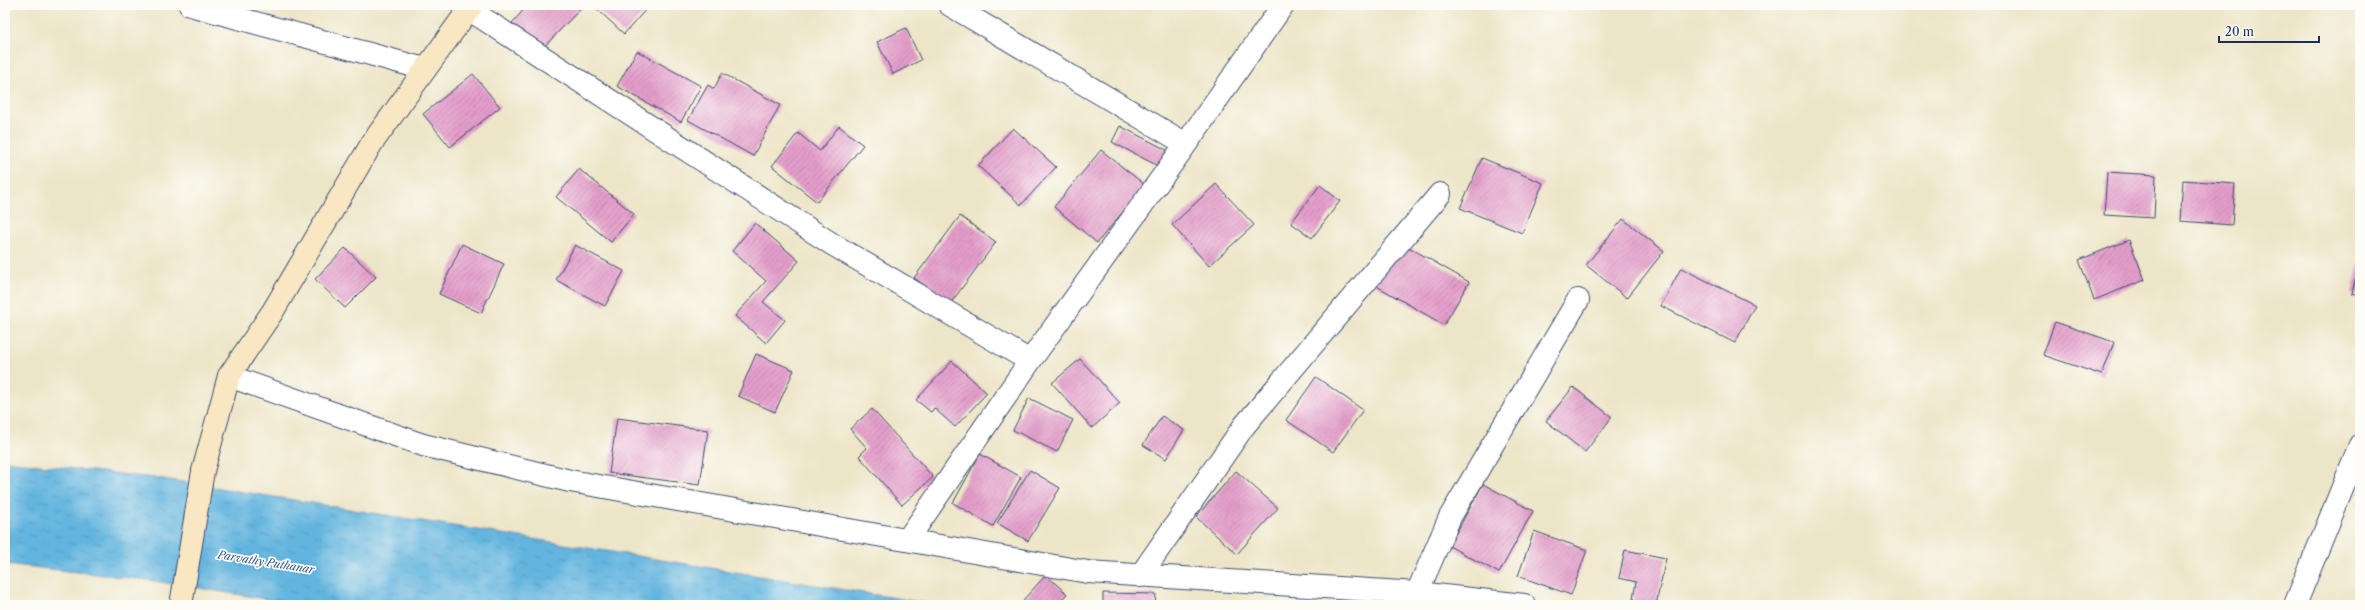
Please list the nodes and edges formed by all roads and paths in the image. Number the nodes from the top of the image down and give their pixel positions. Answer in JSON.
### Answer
{"nodes":[{"id":1,"x":190,"y":5,"type":"edge"},
{"id":2,"x":950,"y":5,"type":"edge"},
{"id":3,"x":1283,"y":5,"type":"edge"},
{"id":4,"x":468,"y":7,"type":"edge"},
{"id":5,"x":425,"y":69,"type":"junction"},
{"id":6,"x":1186,"y":144,"type":"junction"},
{"id":7,"x":1440,"y":194,"type":"dead end"},
{"id":8,"x":1578,"y":300,"type":"dead end"},
{"id":9,"x":1030,"y":361,"type":"junction"},
{"id":10,"x":229,"y":376,"type":"junction"},
{"id":11,"x":2360,"y":445,"type":"edge"},
{"id":12,"x":908,"y":539,"type":"junction"},
{"id":13,"x":1140,"y":576,"type":"junction"},
{"id":14,"x":1417,"y":593,"type":"junction"},
{"id":15,"x":181,"y":605,"type":"edge"},
{"id":16,"x":1524,"y":605,"type":"edge"},
{"id":17,"x":2295,"y":605,"type":"edge"}],
"edges":[{"from":1,"to":5,"type":"street"},
{"from":2,"to":6,"type":"street"},
{"from":3,"to":6,"type":"street"},
{"from":4,"to":5,"type":"main road"},
{"from":4,"to":9,"type":"street"},
{"from":5,"to":10,"type":"main road"},
{"from":6,"to":9,"type":"street"},
{"from":7,"to":13,"type":"street"},
{"from":8,"to":14,"type":"street"},
{"from":9,"to":12,"type":"street"},
{"from":10,"to":12,"type":"street"},
{"from":10,"to":15,"type":"main road"},
{"from":11,"to":17,"type":"street"},
{"from":12,"to":13,"type":"street"},
{"from":13,"to":14,"type":"street"},
{"from":14,"to":16,"type":"street"}]}
